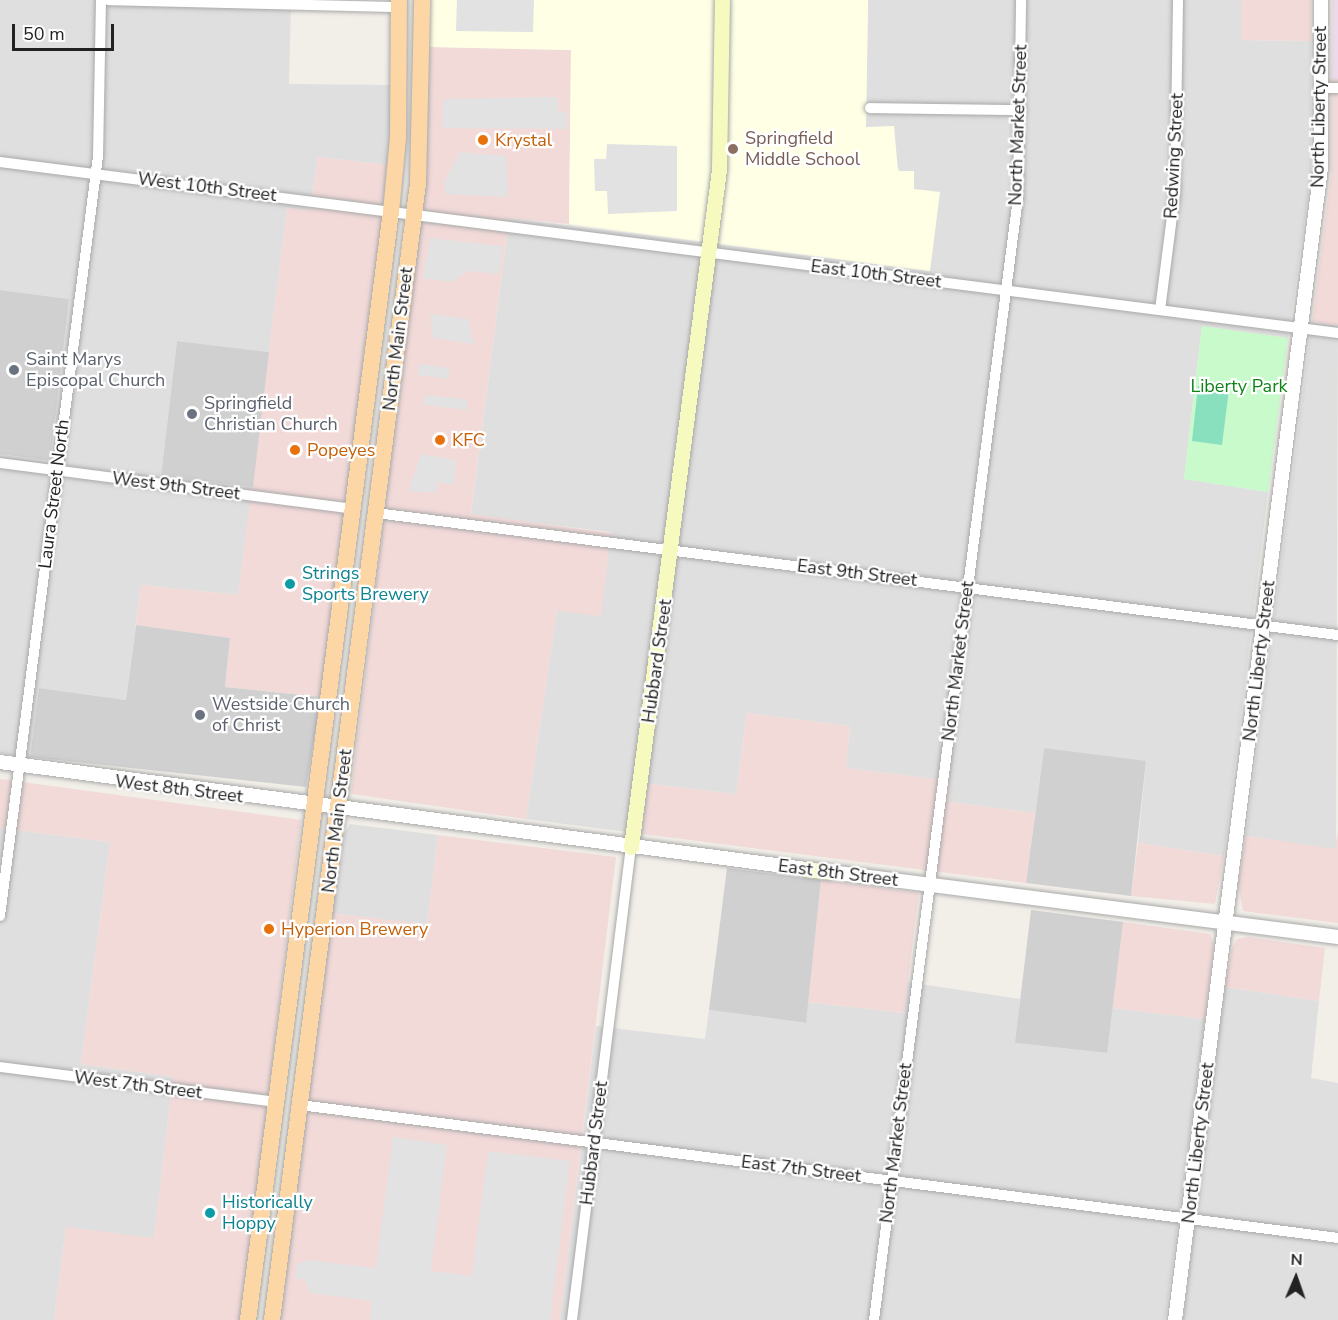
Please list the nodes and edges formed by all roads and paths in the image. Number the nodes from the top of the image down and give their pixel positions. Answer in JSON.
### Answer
{"nodes":[{"id":1,"x":102,"y":0,"type":"edge"},
{"id":2,"x":108,"y":0,"type":"edge"},
{"id":3,"x":422,"y":0,"type":"edge"},
{"id":4,"x":722,"y":0,"type":"edge"},
{"id":5,"x":1021,"y":0,"type":"edge"},
{"id":6,"x":1178,"y":0,"type":"edge"},
{"id":7,"x":1321,"y":0,"type":"edge"},
{"id":8,"x":399,"y":3,"type":"edge"},
{"id":9,"x":1321,"y":88,"type":"junction"},
{"id":10,"x":1338,"y":88,"type":"edge"},
{"id":11,"x":870,"y":108,"type":"dead end"},
{"id":12,"x":1021,"y":110,"type":"junction"},
{"id":13,"x":0,"y":162,"type":"edge"},
{"id":14,"x":96,"y":173,"type":"junction"},
{"id":15,"x":390,"y":212,"type":"junction"},
{"id":16,"x":414,"y":215,"type":"junction"},
{"id":17,"x":708,"y":253,"type":"junction"},
{"id":18,"x":1006,"y":291,"type":"junction"},
{"id":19,"x":1160,"y":310,"type":"junction"},
{"id":20,"x":1302,"y":329,"type":"junction"},
{"id":21,"x":1338,"y":333,"type":"edge"},
{"id":22,"x":0,"y":464,"type":"edge"},
{"id":23,"x":58,"y":471,"type":"junction"},
{"id":24,"x":352,"y":509,"type":"junction"},
{"id":25,"x":376,"y":513,"type":"junction"},
{"id":26,"x":671,"y":550,"type":"junction"},
{"id":27,"x":968,"y":588,"type":"junction"},
{"id":28,"x":1263,"y":626,"type":"junction"},
{"id":29,"x":1338,"y":635,"type":"edge"},
{"id":30,"x":0,"y":762,"type":"edge"},
{"id":31,"x":19,"y":767,"type":"junction"},
{"id":32,"x":0,"y":769,"type":"edge"},
{"id":33,"x":314,"y":806,"type":"junction"},
{"id":34,"x":338,"y":810,"type":"junction"},
{"id":35,"x":632,"y":847,"type":"junction"},
{"id":36,"x":806,"y":868,"type":"joint"},
{"id":37,"x":830,"y":872,"type":"joint"},
{"id":38,"x":929,"y":884,"type":"junction"},
{"id":39,"x":0,"y":916,"type":"edge"},
{"id":40,"x":1225,"y":923,"type":"junction"},
{"id":41,"x":1338,"y":937,"type":"edge"},
{"id":42,"x":0,"y":1067,"type":"edge"},
{"id":43,"x":276,"y":1102,"type":"junction"},
{"id":44,"x":300,"y":1105,"type":"junction"},
{"id":45,"x":594,"y":1143,"type":"junction"},
{"id":46,"x":892,"y":1181,"type":"junction"},
{"id":47,"x":1188,"y":1218,"type":"junction"},
{"id":48,"x":1338,"y":1238,"type":"edge"},
{"id":49,"x":248,"y":1320,"type":"edge"},
{"id":50,"x":272,"y":1320,"type":"edge"},
{"id":51,"x":572,"y":1320,"type":"edge"},
{"id":52,"x":874,"y":1320,"type":"edge"},
{"id":53,"x":1175,"y":1320,"type":"edge"}],
"edges":[{"from":1,"to":14,"type":"street","name":"Laura Street North"},
{"from":2,"to":8,"type":"street"},
{"from":3,"to":16,"type":"main road","name":"North Main Street"},
{"from":4,"to":17,"type":"main road","name":"Hubbard Street"},
{"from":5,"to":12,"type":"street","name":"North Market Street"},
{"from":6,"to":19,"type":"street","name":"Redwing Street"},
{"from":7,"to":9,"type":"street","name":"North Liberty Street"},
{"from":8,"to":15,"type":"main road","name":"North Main Street"},
{"from":9,"to":10,"type":"street"},
{"from":9,"to":20,"type":"street","name":"North Liberty Street"},
{"from":11,"to":12,"type":"street"},
{"from":12,"to":18,"type":"street","name":"North Market Street"},
{"from":13,"to":14,"type":"street","name":"West 10th Street"},
{"from":14,"to":15,"type":"street","name":"West 10th Street"},
{"from":14,"to":23,"type":"street","name":"Laura Street North"},
{"from":15,"to":16,"type":"street","name":"West 10th Street"},
{"from":15,"to":24,"type":"main road","name":"North Main Street"},
{"from":16,"to":17,"type":"street","name":"East 10th Street"},
{"from":16,"to":25,"type":"main road","name":"North Main Street"},
{"from":17,"to":18,"type":"street","name":"East 10th Street"},
{"from":17,"to":26,"type":"main road","name":"Hubbard Street"},
{"from":18,"to":19,"type":"street","name":"East 10th Street"},
{"from":18,"to":27,"type":"street","name":"North Market Street"},
{"from":19,"to":20,"type":"street","name":"East 10th Street"},
{"from":20,"to":21,"type":"street","name":"East 10th Street"},
{"from":20,"to":28,"type":"street","name":"North Liberty Street"},
{"from":22,"to":23,"type":"street","name":"West 9th Street"},
{"from":23,"to":24,"type":"street","name":"West 9th Street"},
{"from":23,"to":31,"type":"street","name":"Laura Street North"},
{"from":24,"to":33,"type":"main road","name":"North Main Street"},
{"from":25,"to":26,"type":"street","name":"East 9th Street"},
{"from":25,"to":34,"type":"main road","name":"North Main Street"},
{"from":26,"to":27,"type":"street","name":"East 9th Street"},
{"from":26,"to":35,"type":"main road","name":"Hubbard Street"},
{"from":27,"to":28,"type":"street","name":"East 9th Street"},
{"from":27,"to":38,"type":"street","name":"North Market Street"},
{"from":28,"to":29,"type":"street","name":"East 9th Street"},
{"from":28,"to":40,"type":"street","name":"North Liberty Street"},
{"from":30,"to":31,"type":"street","name":"West 8th Street"},
{"from":31,"to":32,"type":"street","name":"West 8th Street"},
{"from":31,"to":33,"type":"street","name":"West 8th Street"},
{"from":31,"to":39,"type":"street","name":"Laura Street North"},
{"from":33,"to":34,"type":"street","name":"West 8th Street"},
{"from":33,"to":43,"type":"main road","name":"North Main Street"},
{"from":34,"to":35,"type":"street","name":"East 8th Street"},
{"from":34,"to":44,"type":"main road","name":"North Main Street"},
{"from":35,"to":36,"type":"street","name":"East 8th Street"},
{"from":35,"to":45,"type":"street","name":"Hubbard Street"},
{"from":36,"to":37,"type":"main road","name":"East 8th Street"},
{"from":37,"to":38,"type":"street","name":"East 8th Street"},
{"from":38,"to":40,"type":"street","name":"East 8th Street"},
{"from":38,"to":46,"type":"street","name":"North Market Street"},
{"from":40,"to":41,"type":"street","name":"East 8th Street"},
{"from":40,"to":47,"type":"street","name":"North Liberty Street"},
{"from":42,"to":43,"type":"street","name":"West 7th Street"},
{"from":43,"to":49,"type":"main road","name":"North Main Street"},
{"from":44,"to":45,"type":"street","name":"East 7th Street"},
{"from":44,"to":50,"type":"main road","name":"North Main Street"},
{"from":45,"to":46,"type":"street","name":"East 7th Street"},
{"from":45,"to":51,"type":"street","name":"Hubbard Street"},
{"from":46,"to":47,"type":"street","name":"East 7th Street"},
{"from":46,"to":52,"type":"street","name":"North Market Street"},
{"from":47,"to":48,"type":"street","name":"East 7th Street"},
{"from":47,"to":53,"type":"street","name":"North Liberty Street"}]}
